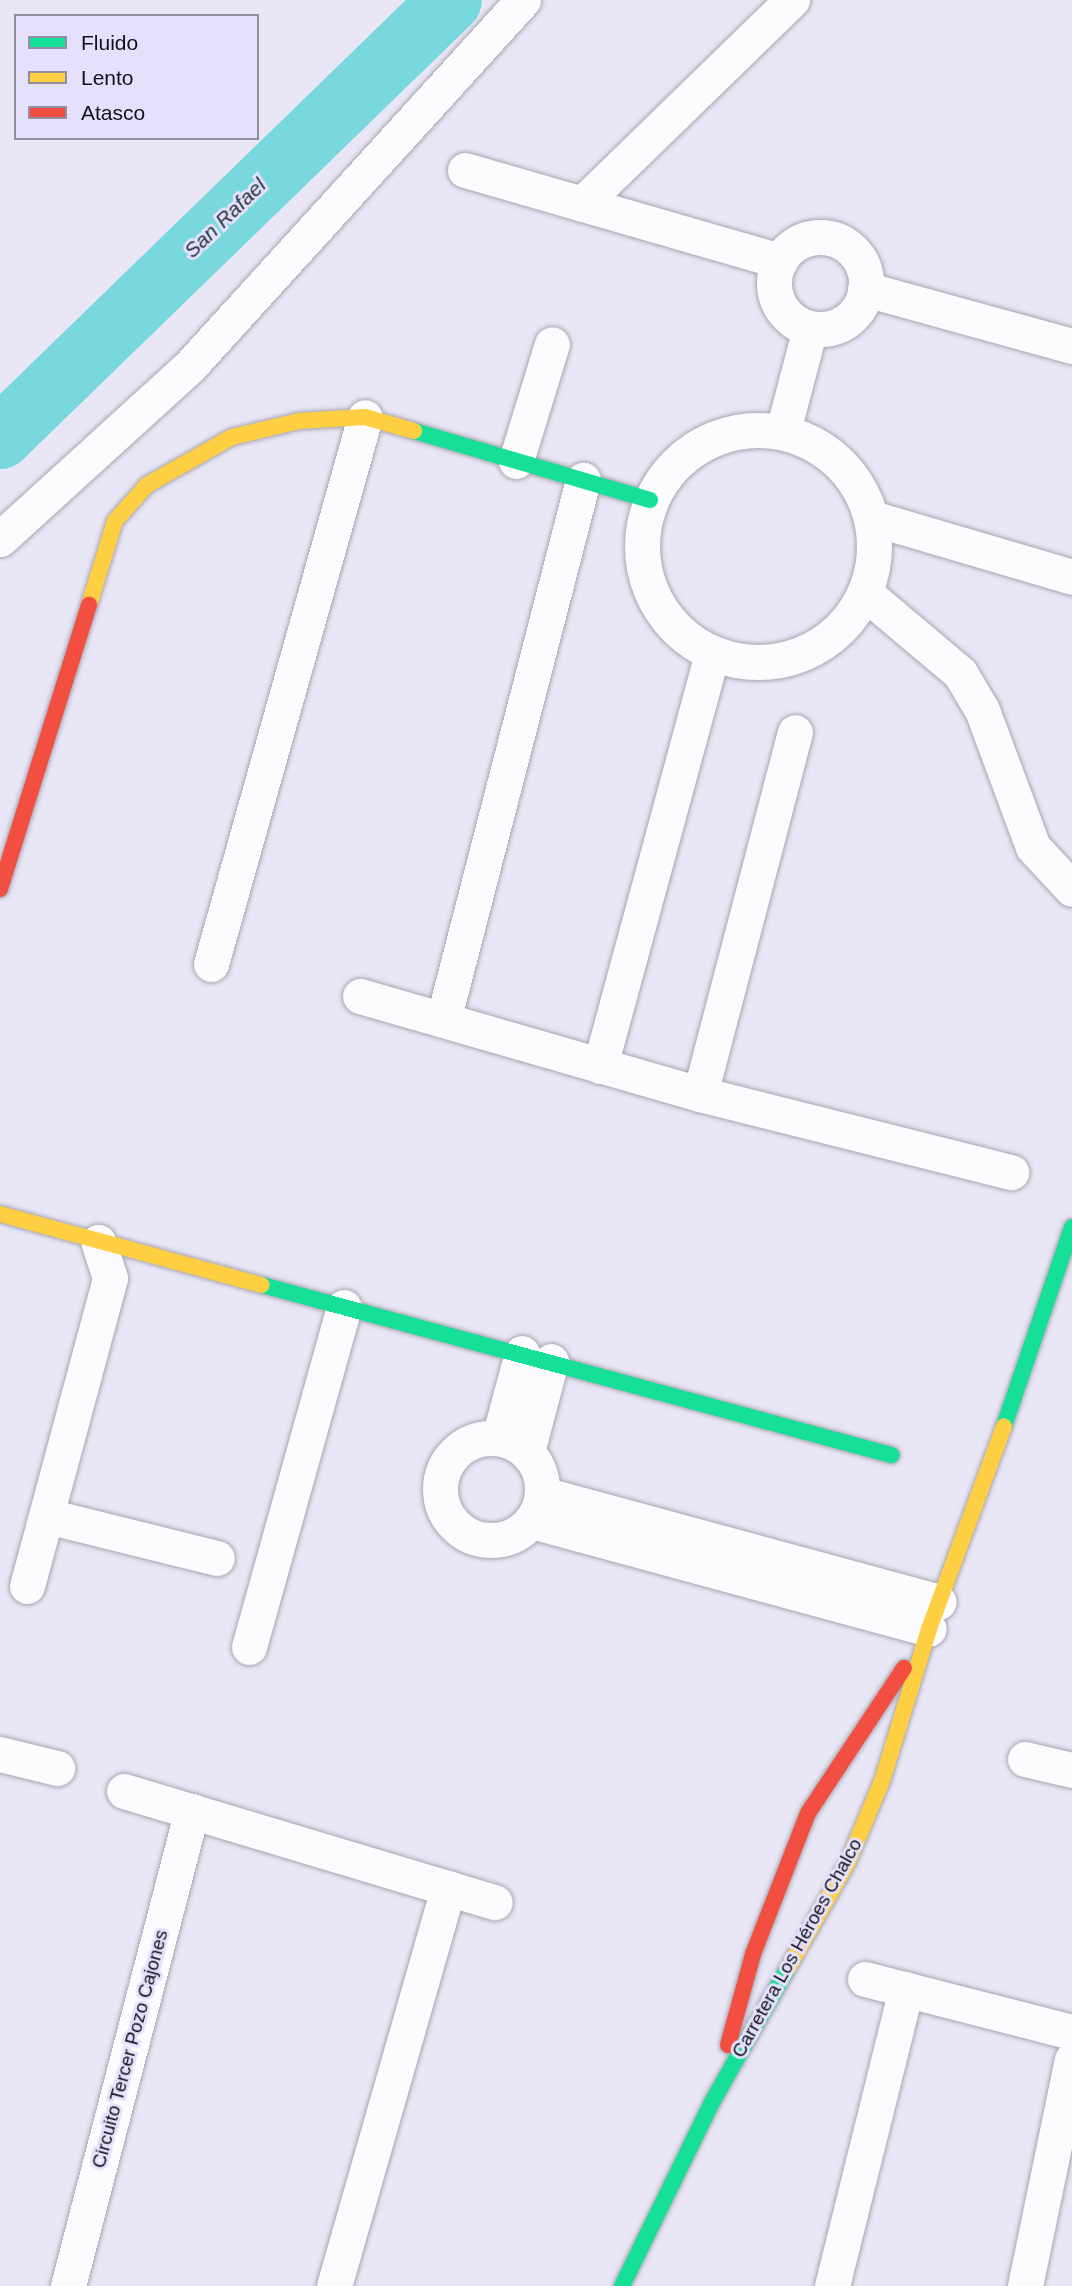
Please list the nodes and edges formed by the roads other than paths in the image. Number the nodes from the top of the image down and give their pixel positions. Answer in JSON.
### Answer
{"nodes":[{"id":1,"x":523,"y":0,"type":"edge"},
{"id":2,"x":792,"y":0,"type":"edge"},
{"id":3,"x":466,"y":170,"type":"dead end"},
{"id":4,"x":582,"y":204,"type":"junction"},
{"id":5,"x":780,"y":261,"type":"junction"},
{"id":6,"x":865,"y":289,"type":"junction"},
{"id":7,"x":810,"y":328,"type":"junction"},
{"id":8,"x":552,"y":344,"type":"dead end"},
{"id":9,"x":1072,"y":346,"type":"edge"},
{"id":10,"x":365,"y":417,"type":"junction"},
{"id":11,"x":783,"y":430,"type":"junction"},
{"id":12,"x":516,"y":461,"type":"junction"},
{"id":13,"x":583,"y":480,"type":"junction"},
{"id":14,"x":650,"y":500,"type":"junction"},
{"id":15,"x":872,"y":518,"type":"junction"},
{"id":16,"x":0,"y":539,"type":"edge"},
{"id":17,"x":1072,"y":577,"type":"edge"},
{"id":18,"x":865,"y":593,"type":"junction"},
{"id":19,"x":712,"y":654,"type":"junction"},
{"id":20,"x":795,"y":733,"type":"dead end"},
{"id":21,"x":0,"y":888,"type":"edge"},
{"id":22,"x":1072,"y":889,"type":"edge"},
{"id":23,"x":211,"y":964,"type":"dead end"},
{"id":24,"x":360,"y":996,"type":"dead end"},
{"id":25,"x":444,"y":1017,"type":"junction"},
{"id":26,"x":600,"y":1066,"type":"junction"},
{"id":27,"x":700,"y":1094,"type":"junction"},
{"id":28,"x":1011,"y":1172,"type":"dead end"},
{"id":29,"x":0,"y":1214,"type":"edge"},
{"id":30,"x":1072,"y":1227,"type":"edge"},
{"id":31,"x":98,"y":1242,"type":"junction"},
{"id":32,"x":1072,"y":1280,"type":"edge"},
{"id":33,"x":344,"y":1307,"type":"junction"},
{"id":34,"x":1036,"y":1341,"type":"junction"},
{"id":35,"x":536,"y":1357,"type":"junction"},
{"id":36,"x":513,"y":1445,"type":"junction"},
{"id":37,"x":891,"y":1455,"type":"dead end"},
{"id":38,"x":537,"y":1508,"type":"junction"},
{"id":39,"x":47,"y":1516,"type":"junction"},
{"id":40,"x":217,"y":1558,"type":"dead end"},
{"id":41,"x":27,"y":1586,"type":"dead end"},
{"id":42,"x":934,"y":1615,"type":"junction"},
{"id":43,"x":249,"y":1647,"type":"dead end"},
{"id":44,"x":0,"y":1754,"type":"edge"},
{"id":45,"x":1025,"y":1759,"type":"dead end"},
{"id":46,"x":57,"y":1768,"type":"dead end"},
{"id":47,"x":1072,"y":1770,"type":"edge"},
{"id":48,"x":124,"y":1791,"type":"dead end"},
{"id":49,"x":192,"y":1811,"type":"junction"},
{"id":50,"x":448,"y":1888,"type":"junction"},
{"id":51,"x":495,"y":1902,"type":"dead end"},
{"id":52,"x":865,"y":1979,"type":"dead end"},
{"id":53,"x":906,"y":1989,"type":"junction"},
{"id":54,"x":1072,"y":2032,"type":"edge"},
{"id":55,"x":1072,"y":2060,"type":"edge"},
{"id":56,"x":711,"y":2104,"type":"junction"},
{"id":57,"x":68,"y":2286,"type":"edge"},
{"id":58,"x":334,"y":2286,"type":"edge"},
{"id":59,"x":622,"y":2286,"type":"edge"},
{"id":60,"x":832,"y":2286,"type":"edge"},
{"id":61,"x":1025,"y":2286,"type":"edge"}],
"edges":[{"from":1,"to":16,"type":"street"},
{"from":2,"to":4,"type":"street"},
{"from":3,"to":4,"type":"street"},
{"from":4,"to":5,"type":"street"},
{"from":5,"to":6,"type":"street"},
{"from":5,"to":7,"type":"street"},
{"from":6,"to":7,"type":"street"},
{"from":6,"to":9,"type":"street"},
{"from":7,"to":11,"type":"street"},
{"from":8,"to":12,"type":"street"},
{"from":10,"to":12,"type":"street"},
{"from":10,"to":21,"type":"street"},
{"from":10,"to":23,"type":"street"},
{"from":11,"to":14,"type":"street"},
{"from":11,"to":15,"type":"street"},
{"from":12,"to":13,"type":"street"},
{"from":13,"to":14,"type":"street"},
{"from":13,"to":25,"type":"street"},
{"from":14,"to":19,"type":"street"},
{"from":15,"to":17,"type":"street"},
{"from":15,"to":18,"type":"street"},
{"from":18,"to":19,"type":"street"},
{"from":18,"to":22,"type":"street"},
{"from":19,"to":26,"type":"street"},
{"from":20,"to":27,"type":"street"},
{"from":24,"to":25,"type":"street"},
{"from":25,"to":26,"type":"street"},
{"from":26,"to":27,"type":"street"},
{"from":27,"to":28,"type":"street"},
{"from":29,"to":31,"type":"street"},
{"from":30,"to":34,"type":"street","name":"Carretera Los Héroes Chalco"},
{"from":31,"to":33,"type":"street"},
{"from":31,"to":39,"type":"street"},
{"from":32,"to":34,"type":"street","name":"Carretera Los Héroes Chalco"},
{"from":33,"to":35,"type":"street"},
{"from":33,"to":43,"type":"street"},
{"from":34,"to":42,"type":"street","name":"Carretera Los Héroes Chalco"},
{"from":35,"to":36,"type":"street"},
{"from":35,"to":37,"type":"street"},
{"from":36,"to":38,"type":"street"},
{"from":36,"to":38,"type":"street"},
{"from":38,"to":42,"type":"street"},
{"from":39,"to":40,"type":"street"},
{"from":39,"to":41,"type":"street"},
{"from":42,"to":56,"type":"street","name":"Carretera Los Héroes Chalco"},
{"from":42,"to":56,"type":"street","name":"Carretera Los Héroes Chalco"},
{"from":44,"to":46,"type":"street"},
{"from":45,"to":47,"type":"street"},
{"from":48,"to":49,"type":"street"},
{"from":49,"to":50,"type":"street"},
{"from":49,"to":57,"type":"street","name":"Circuito Tercer Pozo Cajones"},
{"from":50,"to":51,"type":"street"},
{"from":50,"to":58,"type":"street"},
{"from":52,"to":53,"type":"street"},
{"from":53,"to":54,"type":"street"},
{"from":53,"to":60,"type":"street"},
{"from":55,"to":61,"type":"street"},
{"from":56,"to":59,"type":"street","name":"Carretera Los Héroes Chalco"}]}
